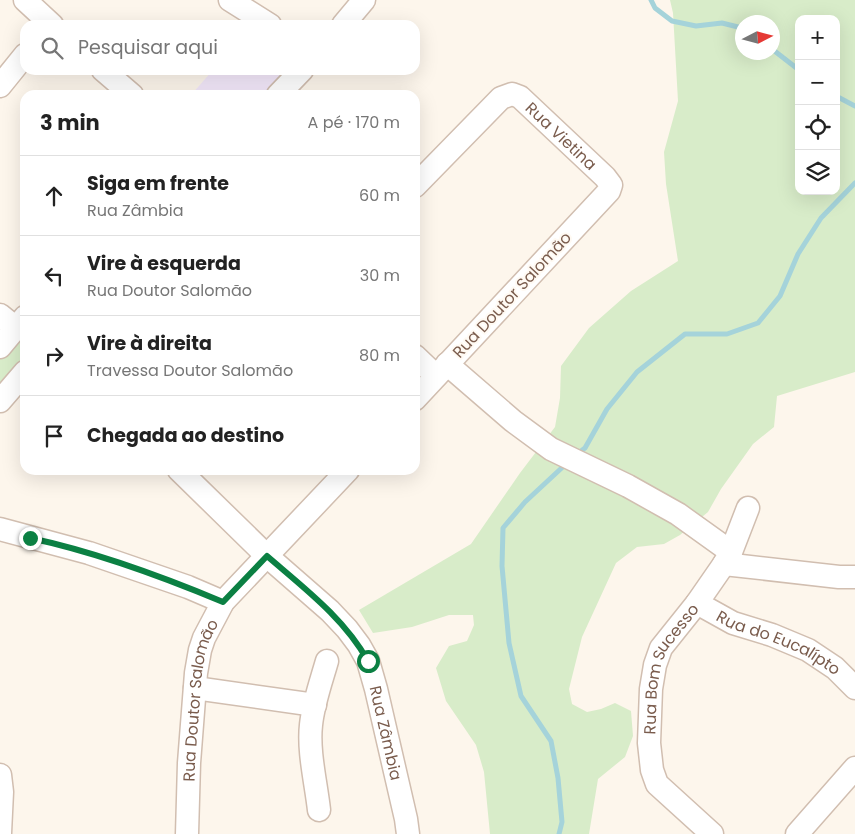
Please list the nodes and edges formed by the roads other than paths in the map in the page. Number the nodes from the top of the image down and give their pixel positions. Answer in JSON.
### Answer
{"nodes":[{"id":1,"x":25,"y":0,"type":"edge"},
{"id":2,"x":364,"y":0,"type":"edge"},
{"id":3,"x":233,"y":1,"type":"edge"},
{"id":4,"x":46,"y":20,"type":"edge"},
{"id":5,"x":262,"y":20,"type":"edge"},
{"id":6,"x":347,"y":20,"type":"edge"},
{"id":7,"x":20,"y":61,"type":"edge"},
{"id":8,"x":109,"y":75,"type":"edge"},
{"id":9,"x":297,"y":75,"type":"edge"},
{"id":10,"x":0,"y":86,"type":"edge"},
{"id":11,"x":126,"y":90,"type":"edge"},
{"id":12,"x":283,"y":90,"type":"edge"},
{"id":13,"x":420,"y":181,"type":"edge"},
{"id":14,"x":609,"y":191,"type":"joint"},
{"id":15,"x":14,"y":320,"type":"edge"},
{"id":16,"x":0,"y":347,"type":"edge"},
{"id":17,"x":420,"y":359,"type":"edge"},
{"id":18,"x":442,"y":370,"type":"junction"},
{"id":19,"x":20,"y":378,"type":"edge"},
{"id":20,"x":420,"y":394,"type":"edge"},
{"id":21,"x":0,"y":401,"type":"edge"},
{"id":22,"x":184,"y":475,"type":"edge"},
{"id":23,"x":343,"y":475,"type":"edge"},
{"id":24,"x":748,"y":508,"type":"dead end"},
{"id":25,"x":0,"y":529,"type":"edge"},
{"id":26,"x":267,"y":556,"type":"junction"},
{"id":27,"x":728,"y":558,"type":"junction"},
{"id":28,"x":855,"y":577,"type":"edge"},
{"id":29,"x":223,"y":602,"type":"junction"},
{"id":30,"x":697,"y":603,"type":"junction"},
{"id":31,"x":326,"y":661,"type":"dead end"},
{"id":32,"x":195,"y":688,"type":"junction"},
{"id":33,"x":855,"y":688,"type":"edge"},
{"id":34,"x":315,"y":705,"type":"junction"},
{"id":35,"x":855,"y":768,"type":"edge"},
{"id":36,"x":0,"y":776,"type":"edge"},
{"id":37,"x":319,"y":810,"type":"dead end"},
{"id":38,"x":0,"y":833,"type":"edge"},
{"id":39,"x":187,"y":834,"type":"edge"},
{"id":40,"x":408,"y":834,"type":"edge"},
{"id":41,"x":712,"y":834,"type":"edge"},
{"id":42,"x":797,"y":834,"type":"edge"}],
"edges":[{"from":1,"to":4,"type":"street"},
{"from":2,"to":6,"type":"street"},
{"from":3,"to":5,"type":"street"},
{"from":7,"to":10,"type":"street"},
{"from":8,"to":11,"type":"street"},
{"from":9,"to":12,"type":"street"},
{"from":13,"to":14,"type":"street","name":"Rua Vietina"},
{"from":14,"to":18,"type":"street","name":"Rua Doutor Salomão"},
{"from":15,"to":16,"type":"street"},
{"from":17,"to":18,"type":"street"},
{"from":18,"to":20,"type":"street","name":"Rua Doutor Salomão"},
{"from":18,"to":27,"type":"street"},
{"from":19,"to":21,"type":"street"},
{"from":22,"to":26,"type":"street","name":"Rua Zâmbia"},
{"from":23,"to":26,"type":"street","name":"Rua Doutor Salomão"},
{"from":24,"to":27,"type":"street","name":"Rua Bom Sucesso"},
{"from":25,"to":29,"type":"street"},
{"from":26,"to":29,"type":"street","name":"Rua Doutor Salomão"},
{"from":26,"to":40,"type":"street","name":"Rua Zâmbia"},
{"from":27,"to":28,"type":"street"},
{"from":27,"to":30,"type":"street","name":"Rua Bom Sucesso"},
{"from":29,"to":32,"type":"street","name":"Rua Doutor Salomão"},
{"from":30,"to":33,"type":"street","name":"Rua do Eucalípto"},
{"from":30,"to":41,"type":"street","name":"Rua Bom Sucesso"},
{"from":31,"to":34,"type":"street"},
{"from":32,"to":34,"type":"street"},
{"from":32,"to":39,"type":"street","name":"Rua Doutor Salomão"},
{"from":34,"to":37,"type":"street"},
{"from":35,"to":42,"type":"street"},
{"from":36,"to":38,"type":"street"}]}
